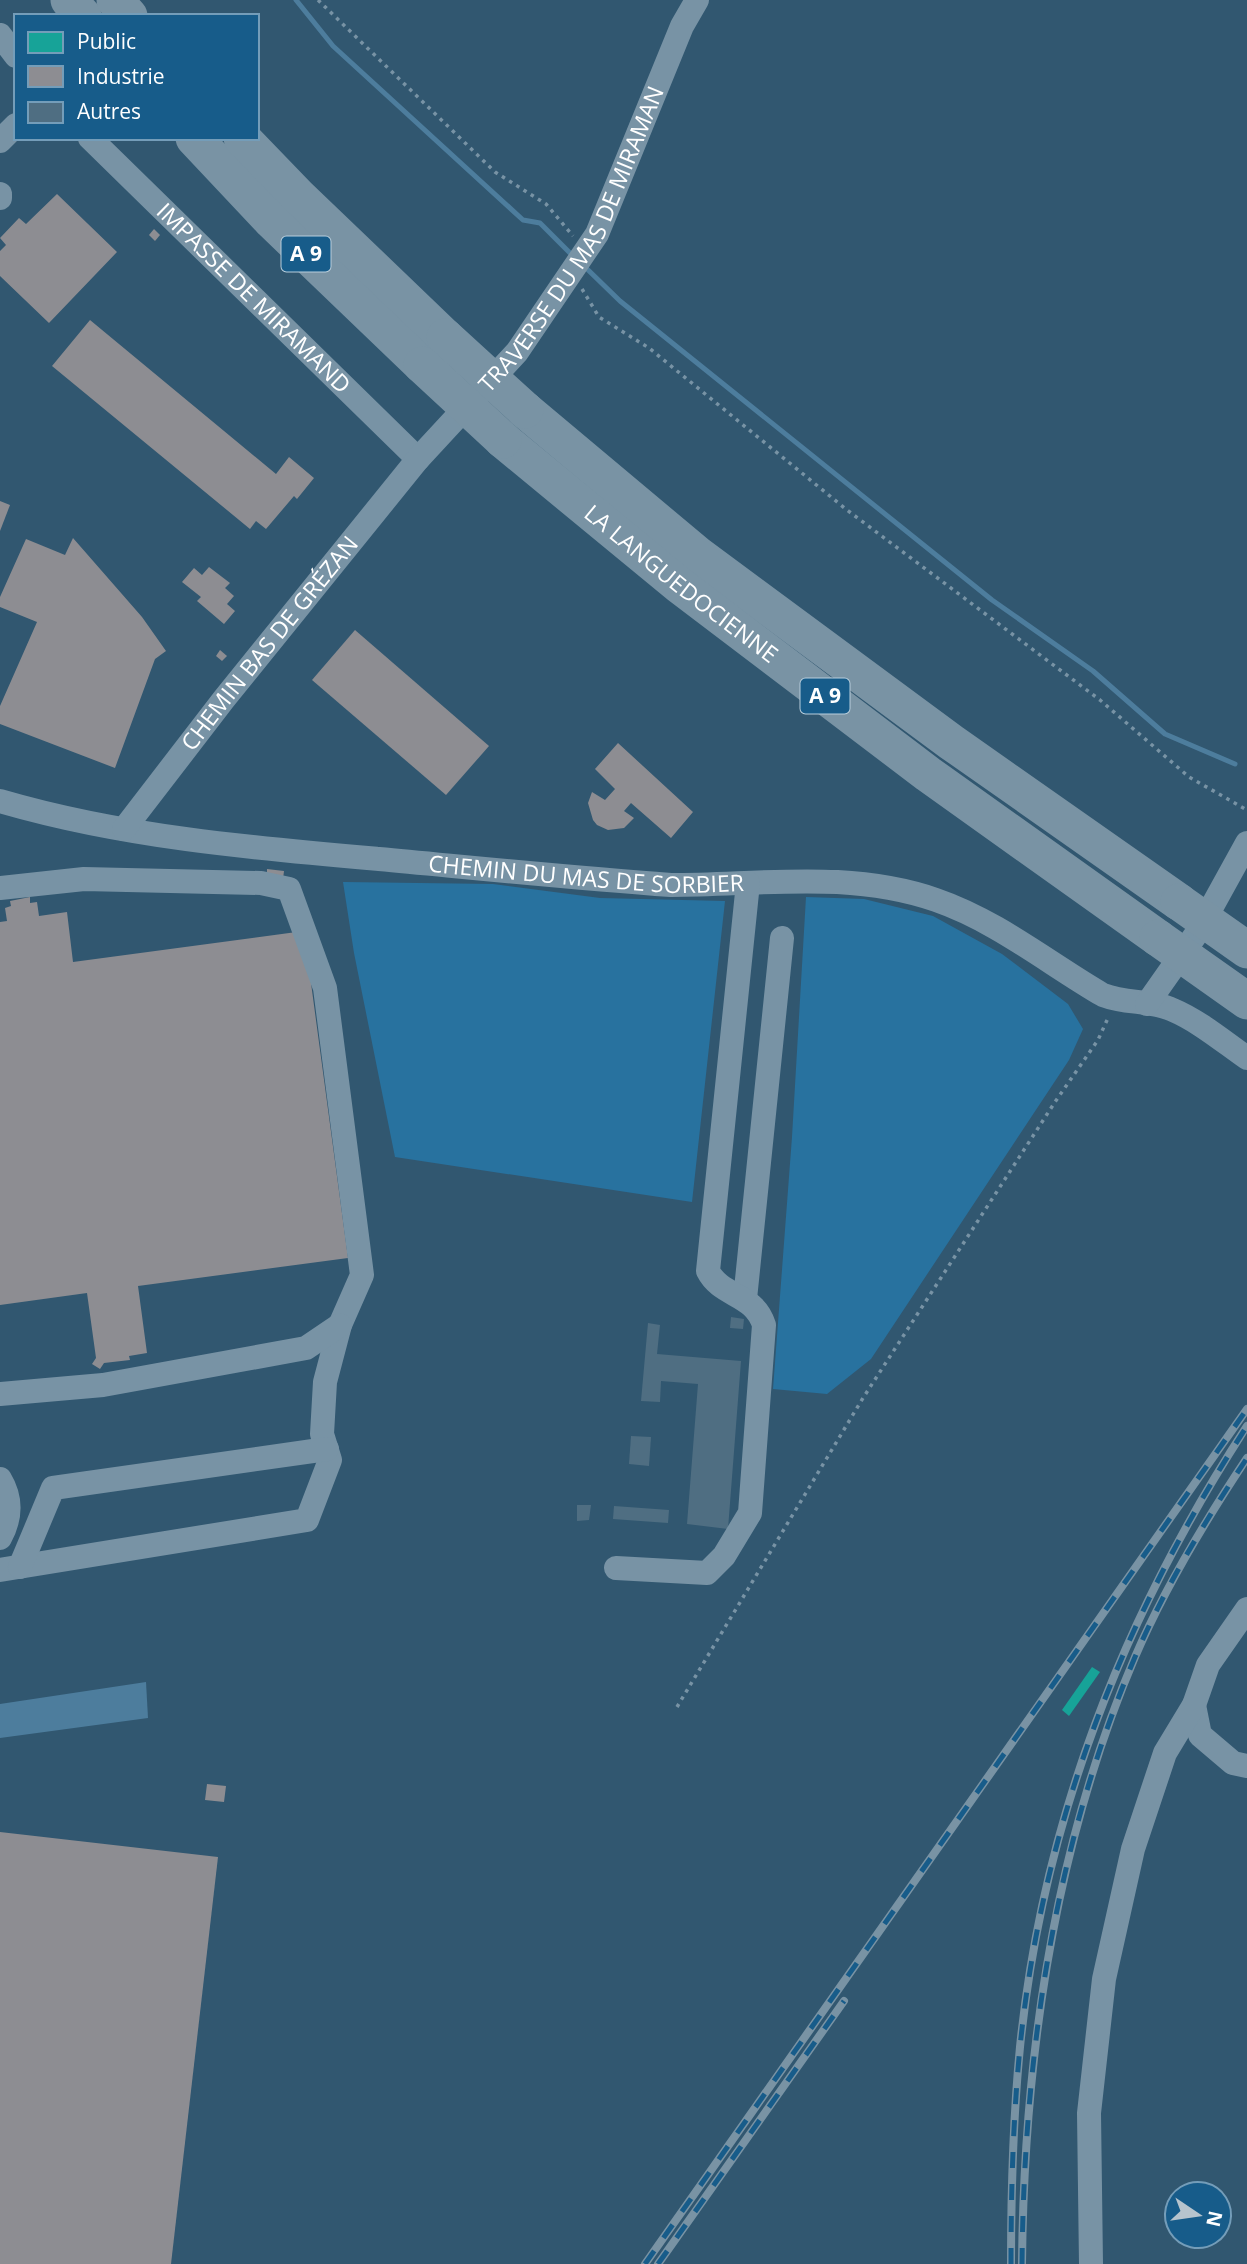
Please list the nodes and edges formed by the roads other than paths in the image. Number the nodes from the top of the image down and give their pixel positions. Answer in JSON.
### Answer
{"nodes":[{"id":1,"x":69,"y":0,"type":"edge"},
{"id":2,"x":115,"y":0,"type":"edge"},
{"id":3,"x":697,"y":0,"type":"edge"},
{"id":4,"x":81,"y":14,"type":"edge"},
{"id":5,"x":127,"y":14,"type":"edge"},
{"id":6,"x":0,"y":35,"type":"edge"},
{"id":7,"x":14,"y":53,"type":"edge"},
{"id":8,"x":14,"y":127,"type":"edge"},
{"id":9,"x":92,"y":140,"type":"edge"},
{"id":10,"x":196,"y":140,"type":"edge"},
{"id":11,"x":244,"y":140,"type":"edge"},
{"id":12,"x":0,"y":141,"type":"edge"},
{"id":13,"x":418,"y":459,"type":"junction"},
{"id":14,"x":0,"y":801,"type":"edge"},
{"id":15,"x":124,"y":829,"type":"junction"},
{"id":16,"x":1247,"y":844,"type":"edge"},
{"id":17,"x":748,"y":883,"type":"junction"},
{"id":18,"x":0,"y":888,"type":"edge"},
{"id":19,"x":782,"y":939,"type":"dead end"},
{"id":20,"x":1247,"y":950,"type":"edge"},
{"id":21,"x":1247,"y":1001,"type":"edge"},
{"id":22,"x":1147,"y":1004,"type":"junction"},
{"id":23,"x":1247,"y":1058,"type":"edge"},
{"id":24,"x":745,"y":1299,"type":"junction"},
{"id":25,"x":340,"y":1325,"type":"junction"},
{"id":26,"x":0,"y":1394,"type":"edge"},
{"id":27,"x":327,"y":1449,"type":"junction"},
{"id":28,"x":0,"y":1479,"type":"edge"},
{"id":29,"x":0,"y":1538,"type":"edge"},
{"id":30,"x":10,"y":1568,"type":"edge"},
{"id":31,"x":616,"y":1568,"type":"dead end"},
{"id":32,"x":1247,"y":1609,"type":"edge"},
{"id":33,"x":1194,"y":1705,"type":"junction"},
{"id":34,"x":1247,"y":1766,"type":"edge"},
{"id":35,"x":1091,"y":2264,"type":"edge"}],
"edges":[{"from":1,"to":4,"type":"highway"},
{"from":2,"to":5,"type":"highway"},
{"from":3,"to":13,"type":"street","name":"TRAVERSE DU MAS DE MIRAMAN"},
{"from":6,"to":7,"type":"street"},
{"from":8,"to":12,"type":"street"},
{"from":9,"to":13,"type":"street","name":"IMPASSE DE MIRAMAND"},
{"from":10,"to":21,"type":"highway","name":"LA LANGUEDOCIENNE","number":"A 9","bridge":true},
{"from":11,"to":20,"type":"highway","name":"LA LANGUEDOCIENNE","number":"A 9","bridge":true},
{"from":13,"to":15,"type":"street","name":"CHEMIN BAS DE GRÉZAN"},
{"from":14,"to":15,"type":"street","name":"CHEMIN DU MAS DE SORBIER"},
{"from":15,"to":17,"type":"street","name":"CHEMIN DU MAS DE SORBIER"},
{"from":16,"to":22,"type":"street"},
{"from":17,"to":22,"type":"street","name":"CHEMIN DU MAS DE SORBIER"},
{"from":17,"to":24,"type":"street"},
{"from":18,"to":25,"type":"street"},
{"from":19,"to":24,"type":"street"},
{"from":22,"to":23,"type":"street","name":"CHEMIN DU MAS DE SORBIER"},
{"from":24,"to":31,"type":"street"},
{"from":25,"to":26,"type":"street"},
{"from":25,"to":27,"type":"street"},
{"from":27,"to":30,"type":"street"},
{"from":27,"to":30,"type":"street"},
{"from":28,"to":29,"type":"street"},
{"from":32,"to":33,"type":"street"},
{"from":33,"to":34,"type":"street"},
{"from":33,"to":35,"type":"street"}]}
